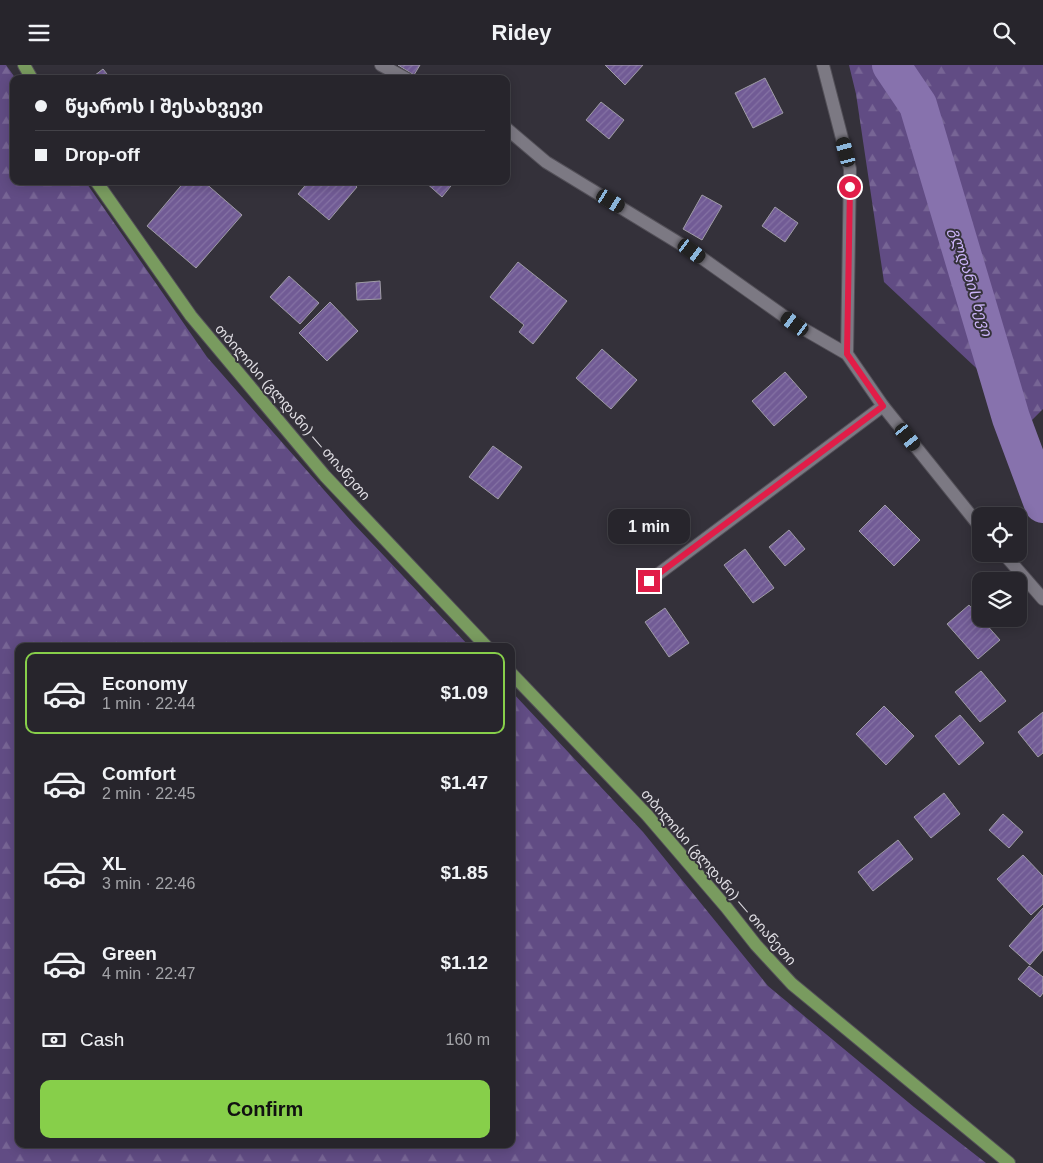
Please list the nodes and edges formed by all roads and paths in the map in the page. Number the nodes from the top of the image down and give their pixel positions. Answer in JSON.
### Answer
{"nodes":[{"id":1,"x":381,"y":65,"type":"edge"},
{"id":2,"x":823,"y":65,"type":"edge"},
{"id":3,"x":400,"y":75,"type":"edge"},
{"id":4,"x":510,"y":131,"type":"edge"},
{"id":5,"x":99,"y":185,"type":"edge"},
{"id":6,"x":847,"y":354,"type":"junction"},
{"id":7,"x":883,"y":406,"type":"junction"},
{"id":8,"x":972,"y":517,"type":"edge"},
{"id":9,"x":1011,"y":562,"type":"edge"},
{"id":10,"x":649,"y":581,"type":"dead end"},
{"id":11,"x":1043,"y":599,"type":"edge"},
{"id":12,"x":483,"y":643,"type":"edge"},
{"id":13,"x":515,"y":677,"type":"edge"},
{"id":14,"x":1009,"y":1163,"type":"edge"}],
"edges":[{"from":1,"to":3,"type":"street"},
{"from":2,"to":6,"type":"street"},
{"from":4,"to":6,"type":"street"},
{"from":5,"to":12,"type":"main road","name":"თბილისი (გლდანი) — თიანეთი"},
{"from":6,"to":7,"type":"street"},
{"from":7,"to":8,"type":"street"},
{"from":7,"to":10,"type":"street"},
{"from":9,"to":11,"type":"street"},
{"from":13,"to":14,"type":"main road","name":"თბილისი (გლდანი) — თიანეთი"}]}
